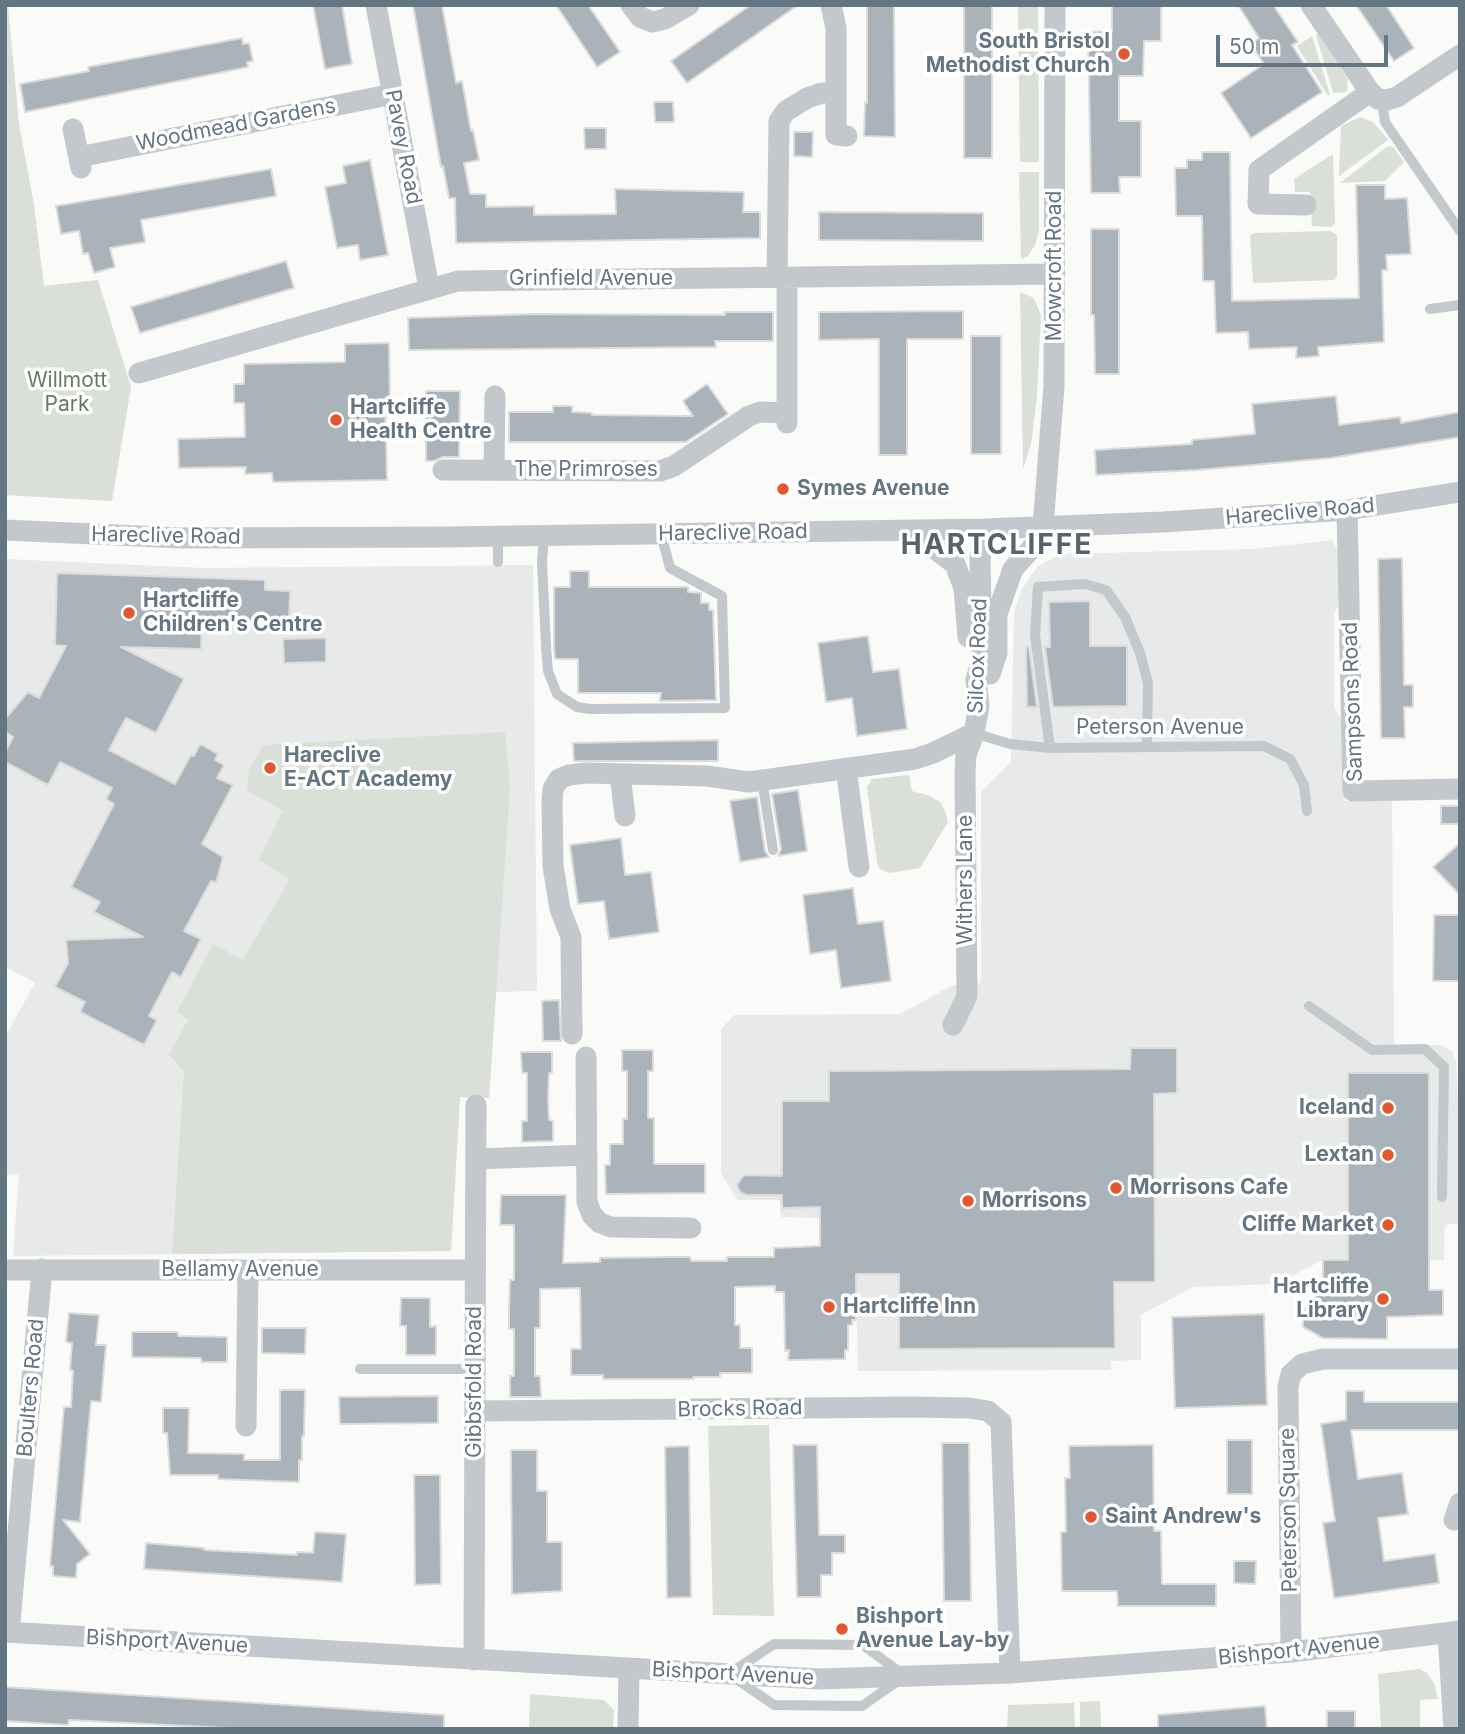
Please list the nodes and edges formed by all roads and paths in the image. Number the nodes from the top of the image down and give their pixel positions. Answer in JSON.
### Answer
{"nodes":[{"id":1,"x":376,"y":5,"type":"edge"},
{"id":2,"x":631,"y":5,"type":"edge"},
{"id":3,"x":689,"y":5,"type":"edge"},
{"id":4,"x":831,"y":5,"type":"edge"},
{"id":5,"x":1055,"y":5,"type":"edge"},
{"id":6,"x":1311,"y":5,"type":"edge"},
{"id":7,"x":1460,"y":55,"type":"edge"},
{"id":8,"x":836,"y":93,"type":"junction"},
{"id":9,"x":393,"y":94,"type":"junction"},
{"id":10,"x":1376,"y":96,"type":"junction"},
{"id":11,"x":73,"y":129,"type":"dead end"},
{"id":12,"x":847,"y":136,"type":"dead end"},
{"id":13,"x":1306,"y":205,"type":"dead end"},
{"id":14,"x":1460,"y":231,"type":"edge"},
{"id":15,"x":1055,"y":274,"type":"junction"},
{"id":16,"x":782,"y":277,"type":"junction"},
{"id":17,"x":429,"y":288,"type":"junction"},
{"id":18,"x":1460,"y":305,"type":"edge"},
{"id":19,"x":1430,"y":309,"type":"dead end"},
{"id":20,"x":139,"y":373,"type":"dead end"},
{"id":21,"x":495,"y":396,"type":"dead end"},
{"id":22,"x":443,"y":470,"type":"dead end"},
{"id":23,"x":494,"y":470,"type":"junction"},
{"id":24,"x":1460,"y":492,"type":"edge"},
{"id":25,"x":1347,"y":510,"type":"junction"},
{"id":26,"x":1077,"y":525,"type":"junction"},
{"id":27,"x":1043,"y":526,"type":"junction"},
{"id":28,"x":985,"y":529,"type":"junction"},
{"id":29,"x":5,"y":530,"type":"edge"},
{"id":30,"x":901,"y":530,"type":"junction"},
{"id":31,"x":661,"y":534,"type":"junction"},
{"id":32,"x":498,"y":536,"type":"junction"},
{"id":33,"x":544,"y":536,"type":"junction"},
{"id":34,"x":498,"y":562,"type":"dead end"},
{"id":35,"x":976,"y":680,"type":"junction"},
{"id":36,"x":979,"y":706,"type":"junction"},
{"id":37,"x":974,"y":733,"type":"junction"},
{"id":38,"x":1147,"y":746,"type":"junction"},
{"id":39,"x":1050,"y":748,"type":"junction"},
{"id":40,"x":846,"y":768,"type":"junction"},
{"id":41,"x":620,"y":774,"type":"junction"},
{"id":42,"x":762,"y":780,"type":"junction"},
{"id":43,"x":1460,"y":789,"type":"edge"},
{"id":44,"x":1307,"y":811,"type":"dead end"},
{"id":45,"x":625,"y":816,"type":"dead end"},
{"id":46,"x":773,"y":850,"type":"dead end"},
{"id":47,"x":859,"y":867,"type":"dead end"},
{"id":48,"x":1309,"y":1006,"type":"dead end"},
{"id":49,"x":953,"y":1025,"type":"dead end"},
{"id":50,"x":572,"y":1034,"type":"dead end"},
{"id":51,"x":586,"y":1057,"type":"dead end"},
{"id":52,"x":476,"y":1105,"type":"dead end"},
{"id":53,"x":587,"y":1154,"type":"junction"},
{"id":54,"x":475,"y":1159,"type":"junction"},
{"id":55,"x":1442,"y":1197,"type":"dead end"},
{"id":56,"x":691,"y":1228,"type":"dead end"},
{"id":57,"x":42,"y":1269,"type":"junction"},
{"id":58,"x":5,"y":1270,"type":"edge"},
{"id":59,"x":248,"y":1270,"type":"junction"},
{"id":60,"x":475,"y":1270,"type":"junction"},
{"id":61,"x":1460,"y":1359,"type":"edge"},
{"id":62,"x":360,"y":1369,"type":"dead end"},
{"id":63,"x":475,"y":1369,"type":"junction"},
{"id":64,"x":475,"y":1412,"type":"junction"},
{"id":65,"x":246,"y":1426,"type":"dead end"},
{"id":66,"x":7,"y":1632,"type":"edge"},
{"id":67,"x":1454,"y":1632,"type":"edge"},
{"id":68,"x":1291,"y":1653,"type":"junction"},
{"id":69,"x":474,"y":1660,"type":"junction"},
{"id":70,"x":629,"y":1669,"type":"junction"},
{"id":71,"x":1010,"y":1673,"type":"junction"},
{"id":72,"x":729,"y":1674,"type":"junction"},
{"id":73,"x":905,"y":1676,"type":"junction"},
{"id":74,"x":628,"y":1729,"type":"edge"},
{"id":75,"x":1454,"y":1729,"type":"edge"}],
"edges":[{"from":1,"to":9,"type":"street","name":"Pavey Road"},
{"from":2,"to":3,"type":"street"},
{"from":4,"to":8,"type":"street"},
{"from":5,"to":15,"type":"street","name":"Mowcroft Road"},
{"from":6,"to":10,"type":"street"},
{"from":7,"to":10,"type":"street"},
{"from":8,"to":12,"type":"street"},
{"from":8,"to":16,"type":"street"},
{"from":9,"to":11,"type":"street","name":"Woodmead Gardens"},
{"from":9,"to":17,"type":"street","name":"Pavey Road"},
{"from":10,"to":13,"type":"street"},
{"from":10,"to":14,"type":"lane"},
{"from":15,"to":16,"type":"street","name":"Grinfield Avenue"},
{"from":15,"to":27,"type":"street","name":"Mowcroft Road"},
{"from":16,"to":17,"type":"street","name":"Grinfield Avenue"},
{"from":16,"to":23,"type":"street","name":"The Primroses"},
{"from":17,"to":20,"type":"street","name":"Grinfield Avenue"},
{"from":18,"to":19,"type":"lane"},
{"from":21,"to":23,"type":"street","name":"The Primroses"},
{"from":22,"to":23,"type":"street","name":"The Primroses"},
{"from":24,"to":25,"type":"street","name":"Hareclive Road"},
{"from":25,"to":26,"type":"street","name":"Hareclive Road"},
{"from":25,"to":43,"type":"street","name":"Sampsons Road"},
{"from":26,"to":27,"type":"street","name":"Hareclive Road"},
{"from":26,"to":36,"type":"street"},
{"from":27,"to":28,"type":"street","name":"Hareclive Road"},
{"from":28,"to":30,"type":"street","name":"Hareclive Road"},
{"from":28,"to":35,"type":"street","name":"Silcox Road"},
{"from":29,"to":32,"type":"street","name":"Hareclive Road"},
{"from":30,"to":31,"type":"street","name":"Hareclive Road"},
{"from":30,"to":35,"type":"street"},
{"from":31,"to":33,"type":"street","name":"Hareclive Road"},
{"from":31,"to":33,"type":"lane"},
{"from":32,"to":33,"type":"street","name":"Hareclive Road"},
{"from":32,"to":34,"type":"lane"},
{"from":35,"to":36,"type":"street","name":"Silcox Road"},
{"from":36,"to":37,"type":"street","name":"Silcox Road"},
{"from":37,"to":39,"type":"lane","name":"Peterson Avenue"},
{"from":37,"to":40,"type":"street","name":"Silcox Road"},
{"from":37,"to":49,"type":"street","name":"Withers Lane"},
{"from":38,"to":39,"type":"lane","name":"Peterson Avenue"},
{"from":38,"to":39,"type":"lane"},
{"from":38,"to":44,"type":"lane","name":"Peterson Avenue"},
{"from":40,"to":42,"type":"street","name":"Silcox Road"},
{"from":40,"to":47,"type":"street"},
{"from":41,"to":42,"type":"street","name":"Silcox Road"},
{"from":41,"to":45,"type":"street"},
{"from":41,"to":50,"type":"street","name":"Silcox Road"},
{"from":42,"to":46,"type":"lane"},
{"from":48,"to":55,"type":"lane"},
{"from":51,"to":53,"type":"street"},
{"from":52,"to":54,"type":"street","name":"Gibbsfold Road"},
{"from":53,"to":54,"type":"street"},
{"from":53,"to":56,"type":"street"},
{"from":54,"to":60,"type":"street","name":"Gibbsfold Road"},
{"from":57,"to":58,"type":"street","name":"Bellamy Avenue"},
{"from":57,"to":59,"type":"street","name":"Bellamy Avenue"},
{"from":57,"to":66,"type":"street","name":"Boulters Road"},
{"from":59,"to":60,"type":"street","name":"Bellamy Avenue"},
{"from":59,"to":65,"type":"street"},
{"from":60,"to":63,"type":"street","name":"Gibbsfold Road"},
{"from":61,"to":68,"type":"street","name":"Peterson Square"},
{"from":62,"to":63,"type":"lane"},
{"from":63,"to":64,"type":"street","name":"Gibbsfold Road"},
{"from":64,"to":69,"type":"street","name":"Gibbsfold Road"},
{"from":64,"to":71,"type":"street","name":"Brocks Road"},
{"from":66,"to":69,"type":"street","name":"Bishport Avenue"},
{"from":67,"to":68,"type":"street","name":"Bishport Avenue"},
{"from":67,"to":75,"type":"street"},
{"from":68,"to":71,"type":"street","name":"Bishport Avenue"},
{"from":69,"to":70,"type":"street","name":"Bishport Avenue"},
{"from":70,"to":72,"type":"street","name":"Bishport Avenue"},
{"from":70,"to":74,"type":"street"},
{"from":71,"to":73,"type":"street","name":"Bishport Avenue"},
{"from":72,"to":73,"type":"street","name":"Bishport Avenue"},
{"from":72,"to":73,"type":"lane"},
{"from":72,"to":73,"type":"lane"}]}
